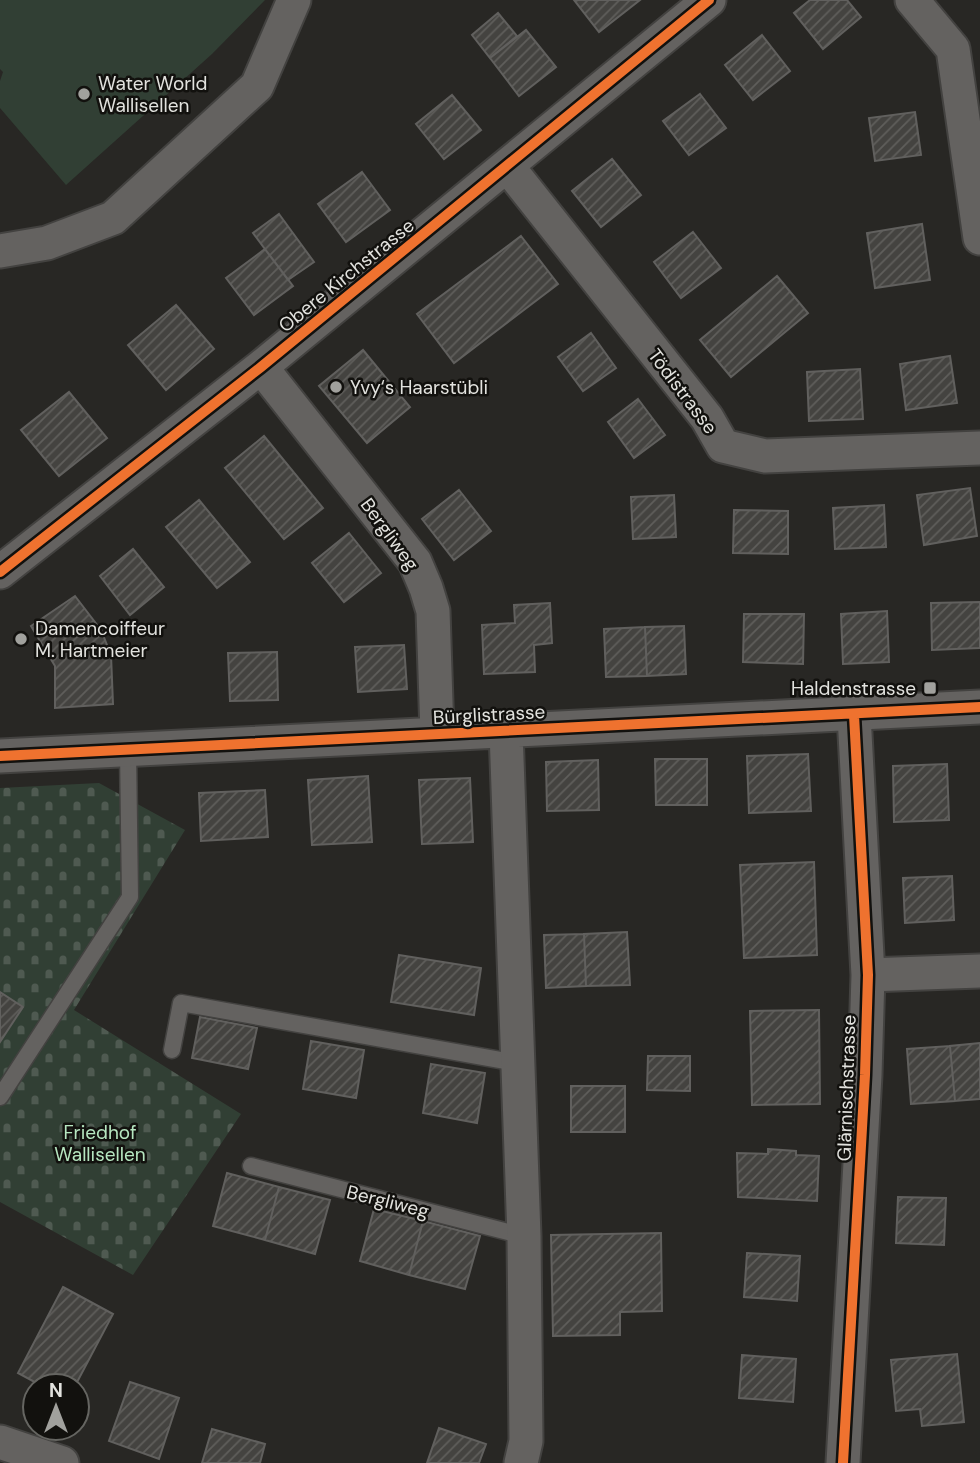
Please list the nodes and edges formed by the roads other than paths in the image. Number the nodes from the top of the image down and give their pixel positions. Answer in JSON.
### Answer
{"nodes":[{"id":1,"x":294,"y":0,"type":"edge"},
{"id":2,"x":709,"y":0,"type":"edge"},
{"id":3,"x":912,"y":0,"type":"edge"},
{"id":4,"x":967,"y":46,"type":"edge"},
{"id":5,"x":508,"y":167,"type":"junction"},
{"id":6,"x":980,"y":238,"type":"edge"},
{"id":7,"x":0,"y":251,"type":"edge"},
{"id":8,"x":261,"y":367,"type":"junction"},
{"id":9,"x":980,"y":449,"type":"edge"},
{"id":10,"x":0,"y":572,"type":"edge"},
{"id":11,"x":980,"y":707,"type":"edge"},
{"id":12,"x":854,"y":715,"type":"junction"},
{"id":13,"x":506,"y":731,"type":"junction"},
{"id":14,"x":437,"y":733,"type":"junction"},
{"id":15,"x":128,"y":750,"type":"junction"},
{"id":16,"x":0,"y":755,"type":"edge"},
{"id":17,"x":980,"y":971,"type":"edge"},
{"id":18,"x":868,"y":975,"type":"junction"},
{"id":19,"x":172,"y":1050,"type":"dead end"},
{"id":20,"x":517,"y":1063,"type":"junction"},
{"id":21,"x":0,"y":1097,"type":"edge"},
{"id":22,"x":251,"y":1166,"type":"dead end"},
{"id":23,"x":524,"y":1236,"type":"junction"},
{"id":24,"x":0,"y":1442,"type":"edge"},
{"id":25,"x":62,"y":1463,"type":"edge"},
{"id":26,"x":521,"y":1463,"type":"edge"},
{"id":27,"x":843,"y":1463,"type":"edge"}],
"edges":[{"from":1,"to":7,"type":"street"},
{"from":2,"to":5,"type":"street","name":"Obere Kirchstrasse"},
{"from":3,"to":4,"type":"street"},
{"from":4,"to":6,"type":"street"},
{"from":5,"to":8,"type":"street","name":"Obere Kirchstrasse"},
{"from":5,"to":9,"type":"street","name":"Tödistrasse"},
{"from":8,"to":10,"type":"street","name":"Obere Kirchstrasse"},
{"from":8,"to":14,"type":"street","name":"Bergliweg"},
{"from":11,"to":12,"type":"street","name":"Bürglistrasse"},
{"from":12,"to":13,"type":"street","name":"Bürglistrasse"},
{"from":12,"to":18,"type":"street","name":"Glärnischstrasse"},
{"from":13,"to":14,"type":"street","name":"Bürglistrasse"},
{"from":13,"to":20,"type":"street"},
{"from":14,"to":15,"type":"street","name":"Bürglistrasse"},
{"from":15,"to":16,"type":"street","name":"Bürglistrasse"},
{"from":15,"to":21,"type":"lane"},
{"from":17,"to":18,"type":"street"},
{"from":18,"to":27,"type":"street","name":"Glärnischstrasse"},
{"from":19,"to":20,"type":"lane"},
{"from":20,"to":23,"type":"street"},
{"from":22,"to":23,"type":"lane","name":"Bergliweg"},
{"from":23,"to":26,"type":"street"},
{"from":24,"to":25,"type":"street"}]}
